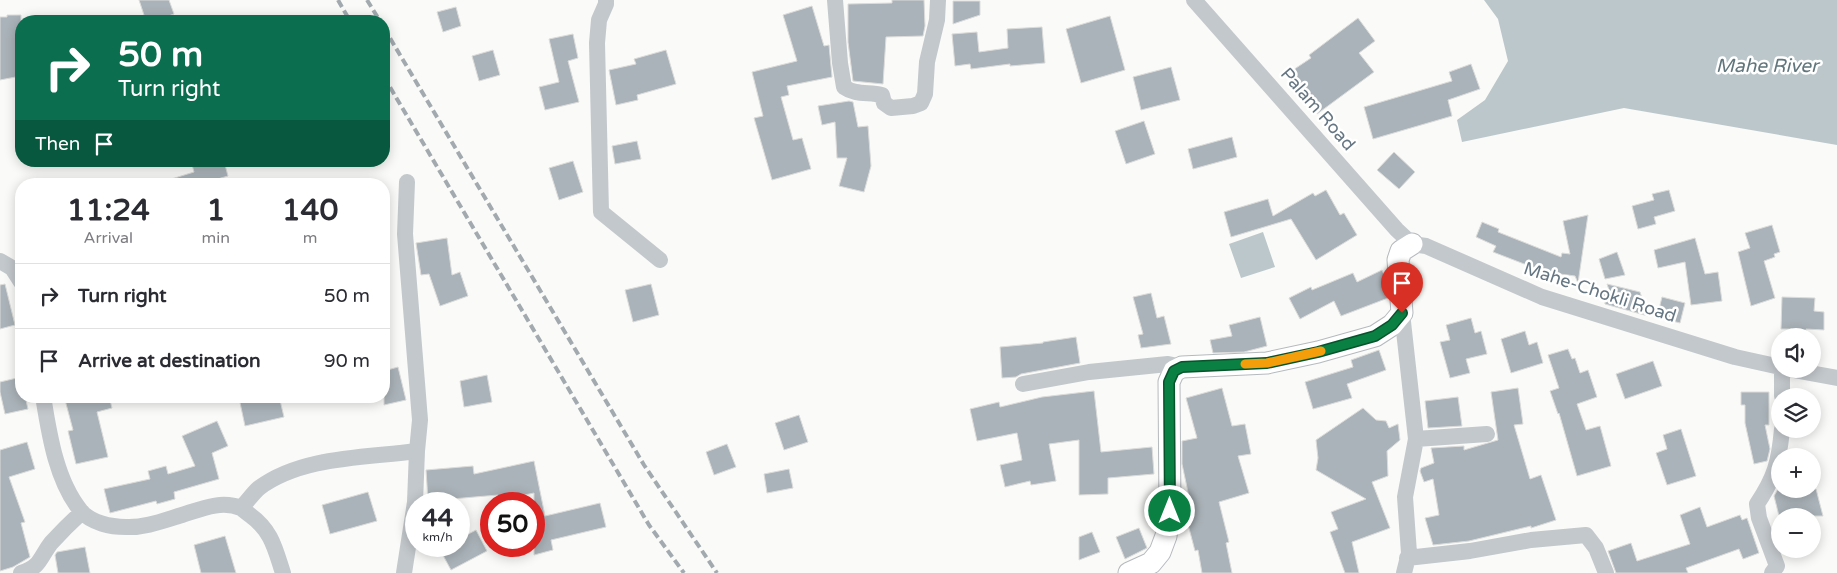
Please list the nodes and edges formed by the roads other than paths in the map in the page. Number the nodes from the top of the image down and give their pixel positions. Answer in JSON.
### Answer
{"nodes":[{"id":1,"x":606,"y":0,"type":"edge"},
{"id":2,"x":835,"y":0,"type":"edge"},
{"id":3,"x":938,"y":0,"type":"edge"},
{"id":4,"x":1194,"y":0,"type":"edge"},
{"id":5,"x":407,"y":182,"type":"dead end"},
{"id":6,"x":1412,"y":244,"type":"junction"},
{"id":7,"x":660,"y":260,"type":"dead end"},
{"id":8,"x":0,"y":261,"type":"edge"},
{"id":9,"x":15,"y":273,"type":"edge"},
{"id":10,"x":1402,"y":313,"type":"junction"},
{"id":11,"x":1771,"y":366,"type":"edge"},
{"id":12,"x":1182,"y":367,"type":"junction"},
{"id":13,"x":1821,"y":375,"type":"edge"},
{"id":14,"x":1837,"y":378,"type":"edge"},
{"id":15,"x":1023,"y":384,"type":"dead end"},
{"id":16,"x":44,"y":403,"type":"edge"},
{"id":17,"x":1487,"y":434,"type":"dead end"},
{"id":18,"x":1781,"y":438,"type":"edge"},
{"id":19,"x":1416,"y":439,"type":"junction"},
{"id":20,"x":417,"y":451,"type":"junction"},
{"id":21,"x":242,"y":508,"type":"junction"},
{"id":22,"x":82,"y":512,"type":"junction"},
{"id":23,"x":1406,"y":566,"type":"edge"},
{"id":24,"x":21,"y":573,"type":"edge"},
{"id":25,"x":283,"y":573,"type":"edge"},
{"id":26,"x":404,"y":573,"type":"edge"},
{"id":27,"x":1129,"y":573,"type":"edge"},
{"id":28,"x":1606,"y":573,"type":"edge"},
{"id":29,"x":1772,"y":573,"type":"edge"}],
"edges":[{"from":1,"to":7,"type":"street"},
{"from":2,"to":3,"type":"street"},
{"from":4,"to":6,"type":"street","name":"Palam Road"},
{"from":5,"to":20,"type":"street"},
{"from":6,"to":10,"type":"main road"},
{"from":6,"to":11,"type":"street","name":"Mahe-Chokli Road"},
{"from":8,"to":9,"type":"street"},
{"from":10,"to":12,"type":"main road"},
{"from":10,"to":19,"type":"street"},
{"from":12,"to":15,"type":"street"},
{"from":12,"to":27,"type":"main road"},
{"from":13,"to":14,"type":"street"},
{"from":16,"to":22,"type":"street"},
{"from":17,"to":19,"type":"street"},
{"from":18,"to":29,"type":"street"},
{"from":19,"to":23,"type":"street"},
{"from":20,"to":21,"type":"street"},
{"from":20,"to":26,"type":"street"},
{"from":21,"to":22,"type":"street"},
{"from":21,"to":25,"type":"street"},
{"from":22,"to":24,"type":"street"},
{"from":23,"to":28,"type":"street"}]}
